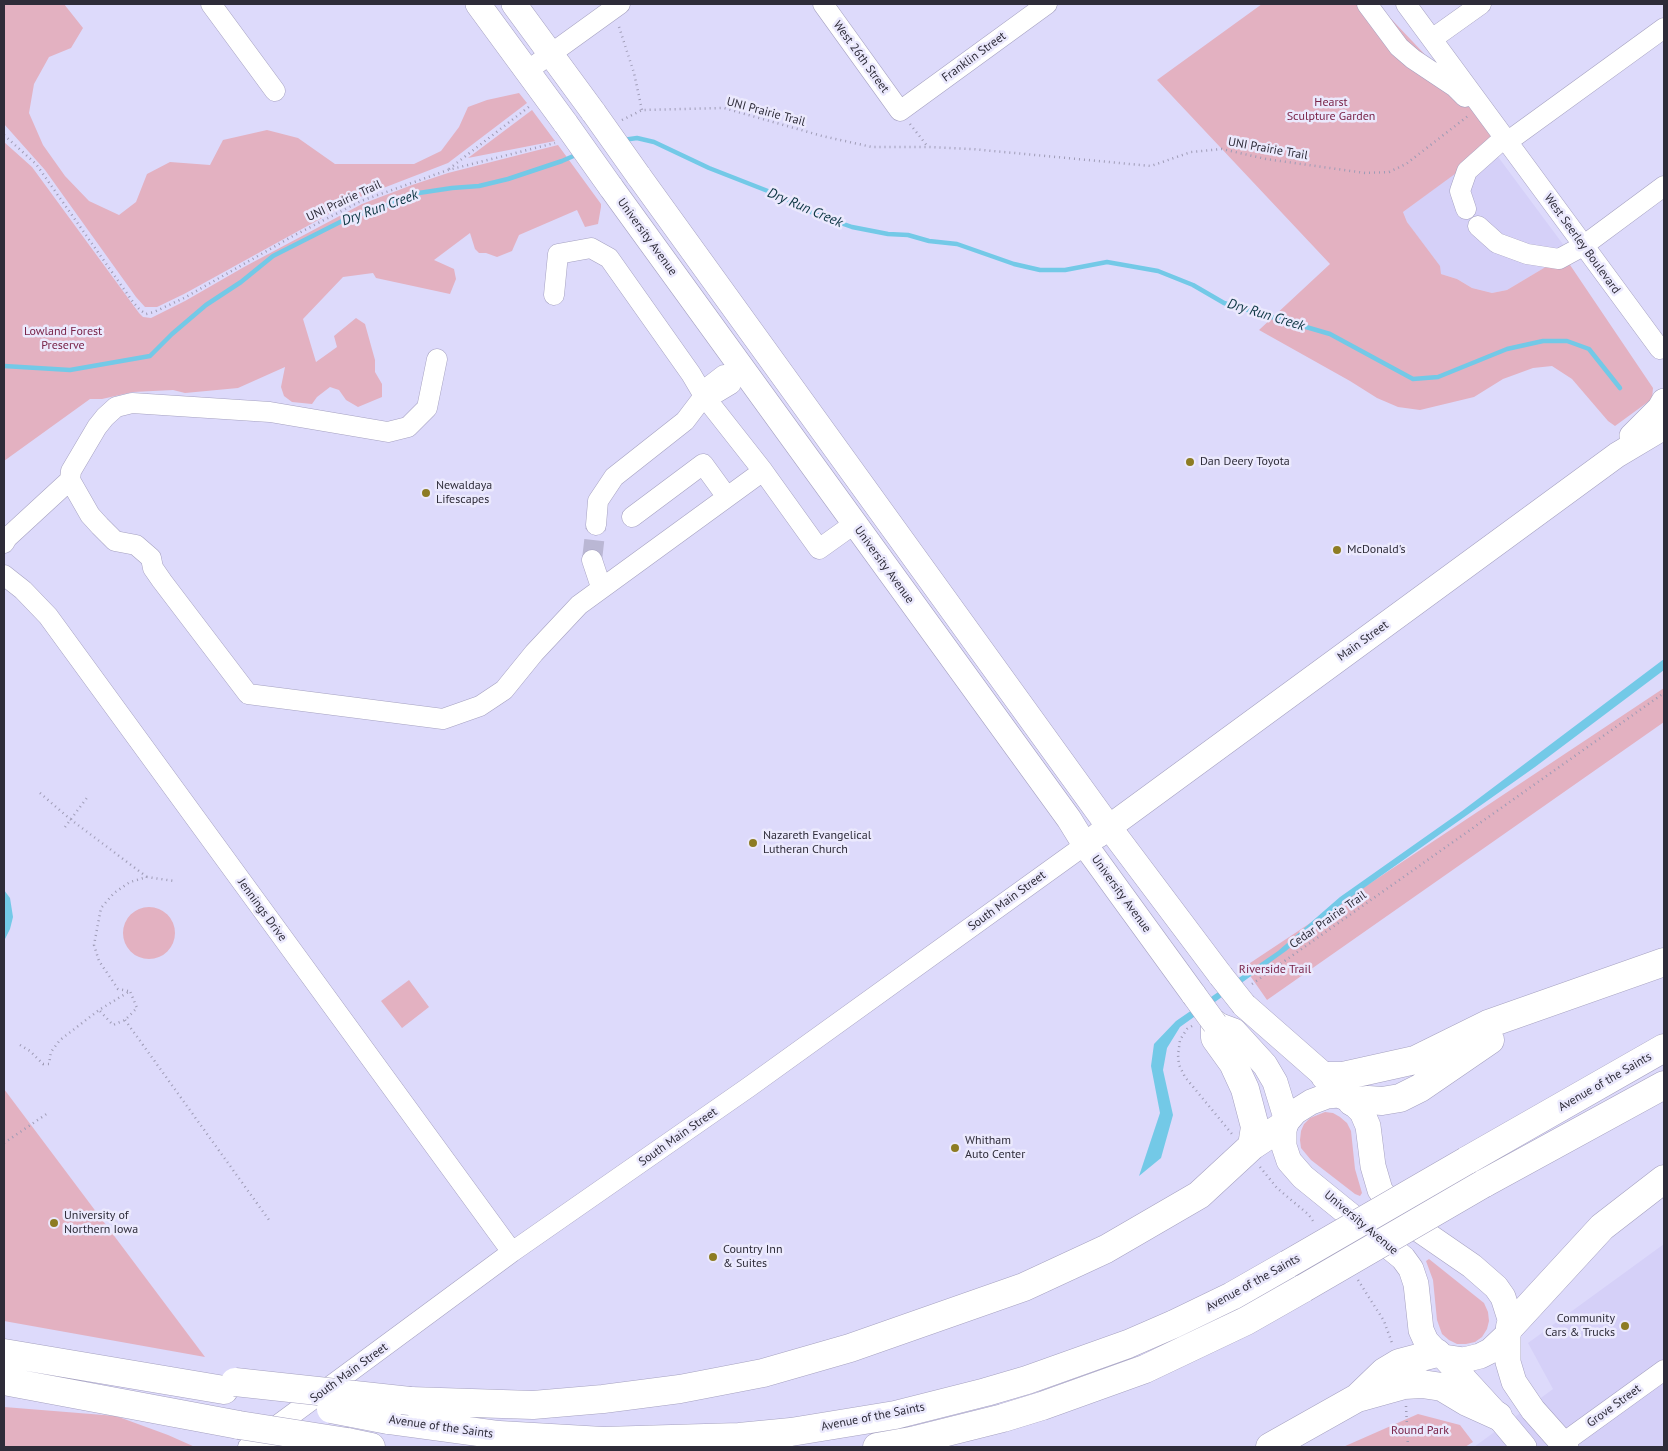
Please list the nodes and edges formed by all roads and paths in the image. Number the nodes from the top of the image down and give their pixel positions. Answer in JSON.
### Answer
{"nodes":[{"id":1,"x":211,"y":4,"type":"edge"},
{"id":2,"x":478,"y":4,"type":"edge"},
{"id":3,"x":514,"y":4,"type":"edge"},
{"id":4,"x":825,"y":4,"type":"edge"},
{"id":5,"x":1047,"y":4,"type":"edge"},
{"id":6,"x":1367,"y":4,"type":"edge"},
{"id":7,"x":1406,"y":4,"type":"edge"},
{"id":8,"x":1481,"y":4,"type":"edge"},
{"id":9,"x":617,"y":6,"type":"edge"},
{"id":10,"x":1664,"y":28,"type":"edge"},
{"id":11,"x":1432,"y":39,"type":"junction"},
{"id":12,"x":550,"y":54,"type":"junction"},
{"id":13,"x":527,"y":70,"type":"junction"},
{"id":14,"x":275,"y":91,"type":"dead end"},
{"id":15,"x":535,"y":102,"type":"dead end"},
{"id":16,"x":1477,"y":109,"type":"junction"},
{"id":17,"x":642,"y":110,"type":"junction"},
{"id":18,"x":900,"y":111,"type":"junction"},
{"id":19,"x":619,"y":122,"type":"dead end"},
{"id":20,"x":564,"y":132,"type":"junction"},
{"id":21,"x":4,"y":136,"type":"edge"},
{"id":22,"x":1506,"y":140,"type":"junction"},
{"id":23,"x":928,"y":147,"type":"junction"},
{"id":24,"x":448,"y":170,"type":"junction"},
{"id":25,"x":1664,"y":186,"type":"edge"},
{"id":26,"x":1466,"y":209,"type":"dead end"},
{"id":27,"x":1478,"y":226,"type":"dead end"},
{"id":28,"x":1582,"y":246,"type":"junction"},
{"id":29,"x":554,"y":295,"type":"dead end"},
{"id":30,"x":1663,"y":356,"type":"edge"},
{"id":31,"x":437,"y":359,"type":"dead end"},
{"id":32,"x":737,"y":372,"type":"junction"},
{"id":33,"x":707,"y":394,"type":"junction"},
{"id":34,"x":1664,"y":401,"type":"edge"},
{"id":35,"x":1664,"y":428,"type":"edge"},
{"id":36,"x":1617,"y":456,"type":"junction"},
{"id":37,"x":763,"y":471,"type":"junction"},
{"id":38,"x":70,"y":480,"type":"junction"},
{"id":39,"x":727,"y":497,"type":"junction"},
{"id":40,"x":632,"y":517,"type":"dead end"},
{"id":41,"x":854,"y":524,"type":"junction"},
{"id":42,"x":596,"y":526,"type":"tunnel mouth"},
{"id":43,"x":4,"y":543,"type":"edge"},
{"id":44,"x":592,"y":560,"type":"tunnel mouth"},
{"id":45,"x":4,"y":575,"type":"edge"},
{"id":46,"x":601,"y":587,"type":"junction"},
{"id":47,"x":1664,"y":693,"type":"edge"},
{"id":48,"x":40,"y":793,"type":"dead end"},
{"id":49,"x":89,"y":795,"type":"dead end"},
{"id":50,"x":70,"y":818,"type":"junction"},
{"id":51,"x":65,"y":827,"type":"dead end"},
{"id":52,"x":1109,"y":827,"type":"junction"},
{"id":53,"x":1085,"y":845,"type":"junction"},
{"id":54,"x":147,"y":877,"type":"junction"},
{"id":55,"x":174,"y":881,"type":"dead end"},
{"id":56,"x":1664,"y":962,"type":"edge"},
{"id":57,"x":130,"y":991,"type":"junction"},
{"id":58,"x":1244,"y":997,"type":"junction"},
{"id":59,"x":1548,"y":1003,"type":"junction"},
{"id":60,"x":99,"y":1010,"type":"junction"},
{"id":61,"x":125,"y":1020,"type":"junction"},
{"id":62,"x":1205,"y":1024,"type":"junction"},
{"id":63,"x":20,"y":1045,"type":"dead end"},
{"id":64,"x":1664,"y":1048,"type":"edge"},
{"id":65,"x":1325,"y":1076,"type":"junction"},
{"id":66,"x":1664,"y":1085,"type":"edge"},
{"id":67,"x":1350,"y":1101,"type":"junction"},
{"id":68,"x":48,"y":1112,"type":"dead end"},
{"id":69,"x":1285,"y":1123,"type":"junction"},
{"id":70,"x":4,"y":1143,"type":"edge"},
{"id":71,"x":1249,"y":1149,"type":"junction"},
{"id":72,"x":1664,"y":1179,"type":"edge"},
{"id":73,"x":269,"y":1220,"type":"dead end"},
{"id":74,"x":1321,"y":1231,"type":"dead end"},
{"id":75,"x":512,"y":1252,"type":"junction"},
{"id":76,"x":1356,"y":1277,"type":"dead end"},
{"id":77,"x":1509,"y":1331,"type":"junction"},
{"id":78,"x":4,"y":1353,"type":"edge"},
{"id":79,"x":1441,"y":1355,"type":"junction"},
{"id":80,"x":1664,"y":1370,"type":"edge"},
{"id":81,"x":1401,"y":1374,"type":"junction"},
{"id":82,"x":4,"y":1382,"type":"edge"},
{"id":83,"x":230,"y":1386,"type":"junction"},
{"id":84,"x":1498,"y":1416,"type":"junction"},
{"id":85,"x":218,"y":1421,"type":"junction"},
{"id":86,"x":359,"y":1445,"type":"edge"},
{"id":87,"x":1565,"y":1445,"type":"edge"},
{"id":88,"x":248,"y":1447,"type":"edge"},
{"id":89,"x":275,"y":1447,"type":"edge"},
{"id":90,"x":878,"y":1447,"type":"edge"},
{"id":91,"x":1270,"y":1447,"type":"edge"},
{"id":92,"x":1408,"y":1447,"type":"edge"},
{"id":93,"x":1524,"y":1447,"type":"edge"}],
"edges":[{"from":1,"to":14,"type":"street"},
{"from":2,"to":13,"type":"main road","name":"University Avenue"},
{"from":3,"to":12,"type":"main road"},
{"from":4,"to":18,"type":"street","name":"West 26th Street"},
{"from":5,"to":18,"type":"street","name":"Franklin Street"},
{"from":6,"to":16,"type":"street","name":"West Seerley Boulevard"},
{"from":7,"to":11,"type":"street","name":"West Seerley Boulevard"},
{"from":8,"to":11,"type":"street"},
{"from":9,"to":12,"type":"street"},
{"from":9,"to":17,"type":"path"},
{"from":10,"to":22,"type":"street"},
{"from":11,"to":22,"type":"street","name":"West Seerley Boulevard"},
{"from":12,"to":13,"type":"street"},
{"from":12,"to":52,"type":"main road","bridge":true},
{"from":13,"to":20,"type":"main road","name":"University Avenue"},
{"from":15,"to":24,"type":"path"},
{"from":16,"to":22,"type":"street","name":"West Seerley Boulevard"},
{"from":16,"to":23,"type":"path","name":"UNI Prairie Trail"},
{"from":17,"to":19,"type":"path","name":"UNI Prairie Trail"},
{"from":17,"to":23,"type":"path","name":"UNI Prairie Trail"},
{"from":18,"to":23,"type":"path"},
{"from":20,"to":24,"type":"path","name":"UNI Prairie Trail"},
{"from":20,"to":32,"type":"main road","name":"University Avenue","bridge":true},
{"from":21,"to":24,"type":"path","name":"UNI Prairie Trail"},
{"from":22,"to":26,"type":"street"},
{"from":22,"to":28,"type":"street","name":"West Seerley Boulevard"},
{"from":25,"to":28,"type":"street"},
{"from":27,"to":28,"type":"street"},
{"from":28,"to":30,"type":"street","name":"West Seerley Boulevard"},
{"from":29,"to":33,"type":"street"},
{"from":31,"to":38,"type":"street"},
{"from":32,"to":33,"type":"street"},
{"from":32,"to":41,"type":"main road","name":"University Avenue"},
{"from":33,"to":37,"type":"street"},
{"from":33,"to":42,"type":"street"},
{"from":34,"to":36,"type":"main road","name":"Main Street"},
{"from":35,"to":36,"type":"main road","name":"Main Street"},
{"from":36,"to":52,"type":"main road","name":"Main Street"},
{"from":37,"to":39,"type":"street"},
{"from":37,"to":41,"type":"street"},
{"from":38,"to":43,"type":"street"},
{"from":38,"to":46,"type":"street"},
{"from":39,"to":40,"type":"street"},
{"from":39,"to":46,"type":"street"},
{"from":41,"to":53,"type":"main road","name":"University Avenue"},
{"from":44,"to":46,"type":"street"},
{"from":45,"to":75,"type":"street","name":"Jennings Drive"},
{"from":47,"to":58,"type":"path","name":"Cedar Prairie Trail"},
{"from":48,"to":50,"type":"path"},
{"from":49,"to":50,"type":"path"},
{"from":50,"to":51,"type":"path"},
{"from":50,"to":54,"type":"path"},
{"from":52,"to":53,"type":"main road","name":"South Main Street"},
{"from":52,"to":58,"type":"main road","bridge":true},
{"from":53,"to":62,"type":"main road","name":"University Avenue","bridge":true},
{"from":53,"to":75,"type":"street","name":"South Main Street"},
{"from":54,"to":55,"type":"path"},
{"from":54,"to":57,"type":"path"},
{"from":56,"to":59,"type":"highway"},
{"from":57,"to":60,"type":"path"},
{"from":57,"to":61,"type":"path"},
{"from":58,"to":65,"type":"main road"},
{"from":59,"to":65,"type":"highway"},
{"from":59,"to":67,"type":"highway"},
{"from":60,"to":61,"type":"path"},
{"from":60,"to":63,"type":"path"},
{"from":61,"to":73,"type":"path"},
{"from":62,"to":69,"type":"main road","name":"University Avenue"},
{"from":62,"to":71,"type":"highway"},
{"from":62,"to":71,"type":"path"},
{"from":64,"to":83,"type":"highway","name":"Avenue of the Saints","bridge":true},
{"from":65,"to":67,"type":"main road"},
{"from":66,"to":90,"type":"highway","bridge":true},
{"from":67,"to":69,"type":"main road"},
{"from":67,"to":77,"type":"main road"},
{"from":68,"to":70,"type":"path"},
{"from":69,"to":71,"type":"highway"},
{"from":69,"to":79,"type":"main road","name":"University Avenue"},
{"from":71,"to":74,"type":"path"},
{"from":71,"to":83,"type":"highway","bridge":true},
{"from":72,"to":77,"type":"highway"},
{"from":75,"to":88,"type":"street","name":"South Main Street"},
{"from":76,"to":81,"type":"path"},
{"from":77,"to":79,"type":"main road"},
{"from":77,"to":87,"type":"main road"},
{"from":78,"to":83,"type":"highway"},
{"from":79,"to":81,"type":"highway"},
{"from":79,"to":84,"type":"main road","name":"University Avenue"},
{"from":80,"to":87,"type":"street","name":"Grove Street"},
{"from":81,"to":84,"type":"highway"},
{"from":81,"to":91,"type":"highway"},
{"from":81,"to":92,"type":"path"},
{"from":82,"to":85,"type":"highway"},
{"from":84,"to":93,"type":"main road","name":"University Avenue"},
{"from":85,"to":86,"type":"highway","bridge":true},
{"from":85,"to":89,"type":"highway"}]}
